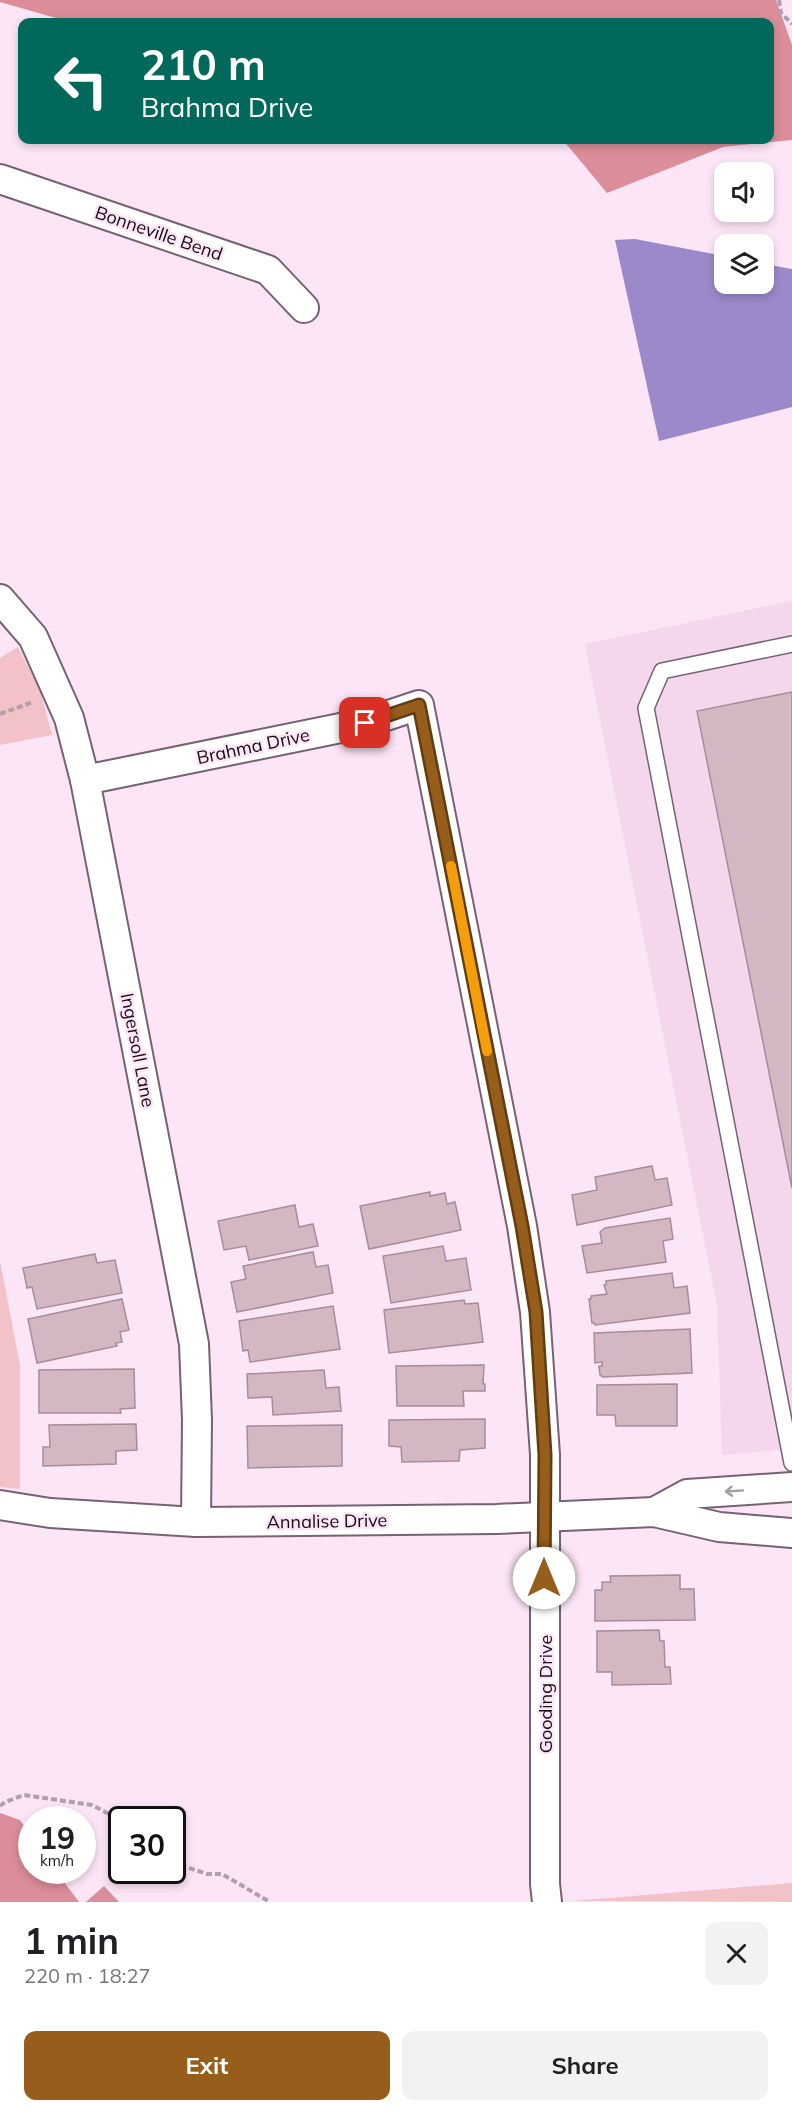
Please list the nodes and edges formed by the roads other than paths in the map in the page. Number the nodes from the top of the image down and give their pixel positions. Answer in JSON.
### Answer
{"nodes":[{"id":1,"x":0,"y":179,"type":"edge"},
{"id":2,"x":304,"y":308,"type":"dead end"},
{"id":3,"x":0,"y":599,"type":"edge"},
{"id":4,"x":792,"y":644,"type":"edge"},
{"id":5,"x":419,"y":705,"type":"joint"},
{"id":6,"x":86,"y":780,"type":"junction"},
{"id":7,"x":787,"y":1412,"type":"edge"},
{"id":8,"x":792,"y":1463,"type":"edge"},
{"id":9,"x":792,"y":1487,"type":"edge"},
{"id":10,"x":0,"y":1505,"type":"edge"},
{"id":11,"x":654,"y":1512,"type":"junction"},
{"id":12,"x":544,"y":1517,"type":"junction"},
{"id":13,"x":196,"y":1522,"type":"junction"},
{"id":14,"x":792,"y":1533,"type":"edge"},
{"id":15,"x":548,"y":1902,"type":"edge"}],
"edges":[{"from":1,"to":2,"type":"street","name":"Bonneville Bend"},
{"from":3,"to":6,"type":"street","name":"Ingersoll Lane"},
{"from":4,"to":7,"type":"lane"},
{"from":5,"to":6,"type":"street","name":"Brahma Drive"},
{"from":5,"to":12,"type":"street","name":"Gooding Drive"},
{"from":6,"to":13,"type":"street","name":"Ingersoll Lane"},
{"from":7,"to":8,"type":"lane"},
{"from":9,"to":11,"type":"street","name":"Annalise Drive","one_way":true},
{"from":10,"to":13,"type":"street","name":"Annalise Drive"},
{"from":11,"to":12,"type":"street","name":"Annalise Drive"},
{"from":11,"to":14,"type":"street","name":"Annalise Drive"},
{"from":12,"to":13,"type":"street","name":"Annalise Drive"},
{"from":12,"to":15,"type":"street","name":"Gooding Drive"}]}
